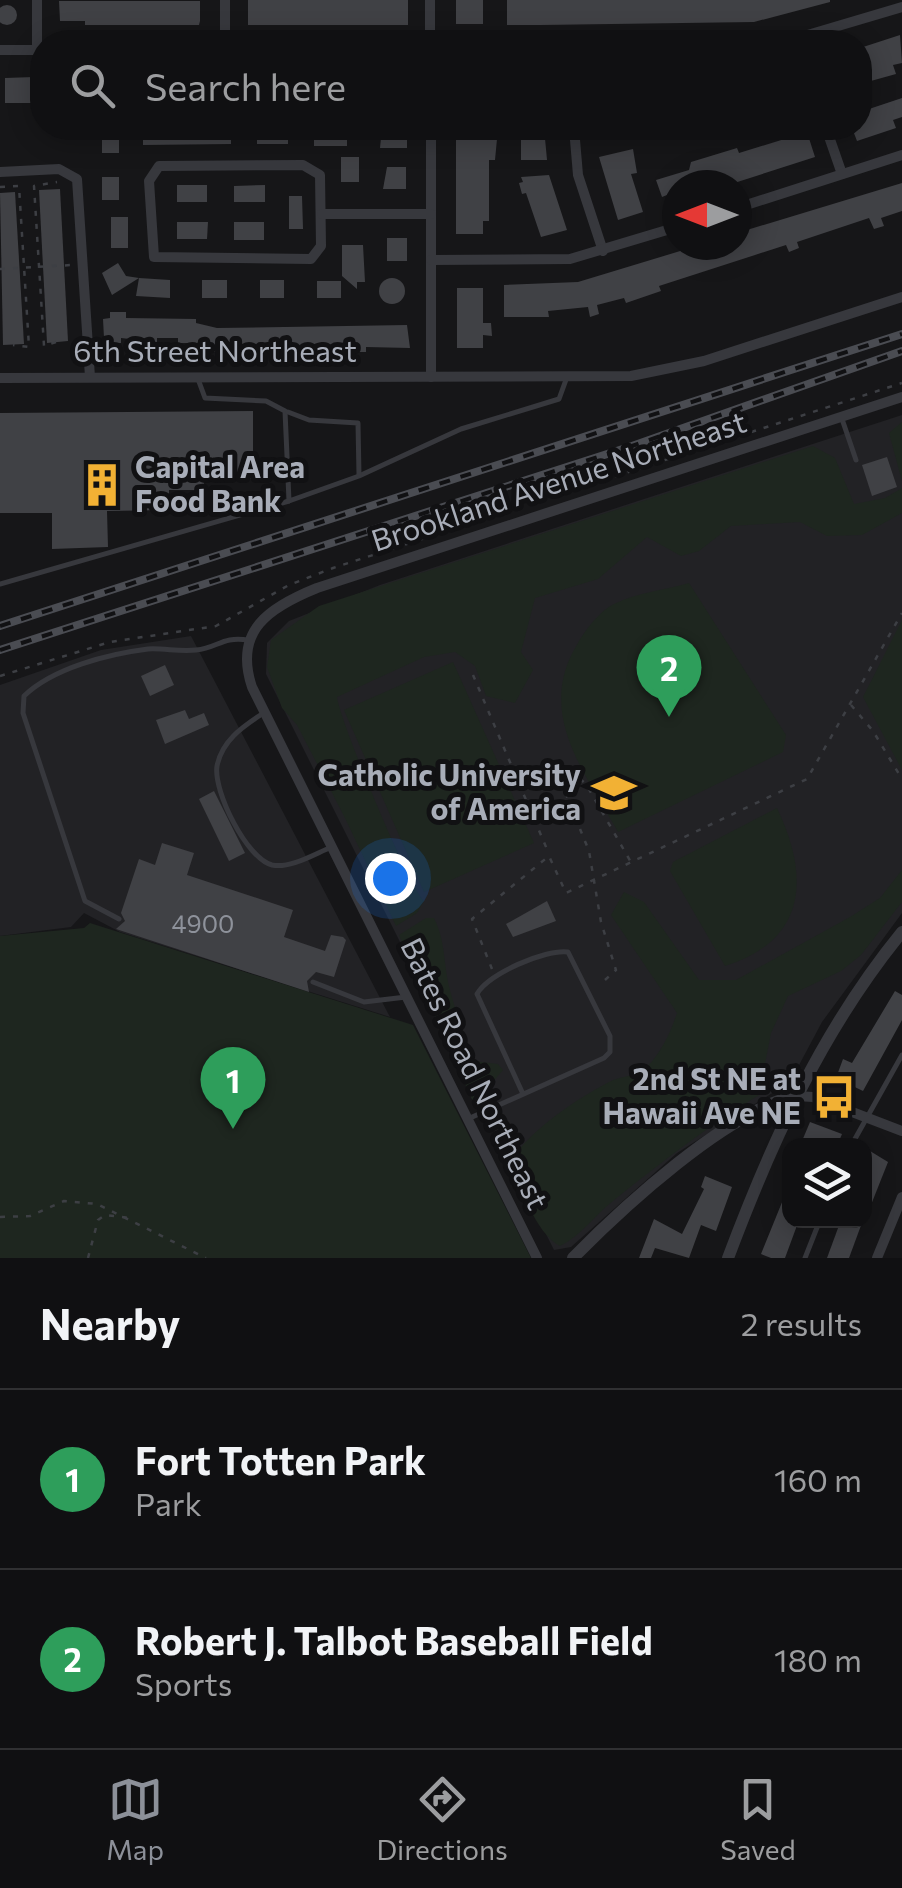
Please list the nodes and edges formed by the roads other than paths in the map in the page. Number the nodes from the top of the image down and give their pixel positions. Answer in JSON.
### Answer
{"nodes":[{"id":1,"x":37,"y":0,"type":"edge"},
{"id":2,"x":225,"y":0,"type":"edge"},
{"id":3,"x":430,"y":0,"type":"edge"},
{"id":4,"x":902,"y":6,"type":"edge"},
{"id":5,"x":39,"y":30,"type":"edge"},
{"id":6,"x":225,"y":30,"type":"edge"},
{"id":7,"x":430,"y":30,"type":"edge"},
{"id":8,"x":831,"y":30,"type":"edge"},
{"id":9,"x":0,"y":50,"type":"edge"},
{"id":10,"x":30,"y":50,"type":"edge"},
{"id":11,"x":430,"y":140,"type":"edge"},
{"id":12,"x":575,"y":140,"type":"edge"},
{"id":13,"x":830,"y":140,"type":"edge"},
{"id":14,"x":902,"y":155,"type":"edge"},
{"id":15,"x":0,"y":172,"type":"edge"},
{"id":16,"x":842,"y":174,"type":"junction"},
{"id":17,"x":752,"y":203,"type":"edge"},
{"id":18,"x":322,"y":214,"type":"junction"},
{"id":19,"x":431,"y":214,"type":"junction"},
{"id":20,"x":662,"y":232,"type":"edge"},
{"id":21,"x":603,"y":251,"type":"junction"},
{"id":22,"x":431,"y":260,"type":"junction"},
{"id":23,"x":902,"y":297,"type":"edge"},
{"id":24,"x":197,"y":376,"type":"junction"},
{"id":25,"x":567,"y":376,"type":"junction"},
{"id":26,"x":90,"y":377,"type":"junction"},
{"id":27,"x":431,"y":377,"type":"junction"},
{"id":28,"x":0,"y":378,"type":"edge"},
{"id":29,"x":902,"y":397,"type":"edge"},
{"id":30,"x":285,"y":411,"type":"junction"},
{"id":31,"x":841,"y":416,"type":"junction"},
{"id":32,"x":856,"y":460,"type":"dead end"},
{"id":33,"x":360,"y":476,"type":"junction"},
{"id":34,"x":290,"y":501,"type":"junction"},
{"id":35,"x":0,"y":584,"type":"edge"},
{"id":36,"x":248,"y":640,"type":"junction"},
{"id":37,"x":265,"y":712,"type":"junction"},
{"id":38,"x":333,"y":846,"type":"junction"},
{"id":39,"x":120,"y":918,"type":"dead end"},
{"id":40,"x":902,"y":932,"type":"edge"},
{"id":41,"x":313,"y":982,"type":"dead end"},
{"id":42,"x":408,"y":996,"type":"junction"},
{"id":43,"x":902,"y":1055,"type":"edge"},
{"id":44,"x":522,"y":1094,"type":"junction"},
{"id":45,"x":796,"y":1096,"type":"junction"},
{"id":46,"x":865,"y":1117,"type":"junction"},
{"id":47,"x":467,"y":1120,"type":"junction"},
{"id":48,"x":902,"y":1132,"type":"edge"},
{"id":49,"x":855,"y":1138,"type":"edge"},
{"id":50,"x":901,"y":1203,"type":"edge"},
{"id":51,"x":817,"y":1228,"type":"edge"},
{"id":52,"x":537,"y":1258,"type":"edge"},
{"id":53,"x":574,"y":1258,"type":"edge"},
{"id":54,"x":728,"y":1258,"type":"edge"},
{"id":55,"x":805,"y":1258,"type":"edge"},
{"id":56,"x":877,"y":1258,"type":"edge"}],
"edges":[{"from":1,"to":5,"type":"street"},
{"from":2,"to":6,"type":"street"},
{"from":3,"to":7,"type":"street"},
{"from":4,"to":8,"type":"street"},
{"from":9,"to":10,"type":"street"},
{"from":11,"to":19,"type":"street"},
{"from":12,"to":21,"type":"street"},
{"from":13,"to":16,"type":"street"},
{"from":14,"to":16,"type":"street"},
{"from":15,"to":26,"type":"street"},
{"from":16,"to":17,"type":"street"},
{"from":18,"to":18,"type":"street"},
{"from":18,"to":19,"type":"street"},
{"from":19,"to":22,"type":"street"},
{"from":20,"to":21,"type":"street"},
{"from":21,"to":22,"type":"street"},
{"from":22,"to":27,"type":"street"},
{"from":23,"to":25,"type":"street","name":"6th Street Northeast"},
{"from":24,"to":26,"type":"street","name":"6th Street Northeast"},
{"from":24,"to":27,"type":"street","name":"6th Street Northeast"},
{"from":24,"to":30,"type":"lane"},
{"from":25,"to":27,"type":"street","name":"6th Street Northeast"},
{"from":25,"to":33,"type":"lane"},
{"from":26,"to":28,"type":"street","name":"6th Street Northeast"},
{"from":29,"to":31,"type":"street","name":"Brookland Avenue Northeast"},
{"from":30,"to":33,"type":"lane"},
{"from":30,"to":34,"type":"lane"},
{"from":31,"to":32,"type":"lane"},
{"from":31,"to":36,"type":"street","name":"Brookland Avenue Northeast"},
{"from":33,"to":34,"type":"lane"},
{"from":34,"to":35,"type":"lane"},
{"from":36,"to":37,"type":"street","name":"Bates Road Northeast"},
{"from":36,"to":39,"type":"lane"},
{"from":37,"to":38,"type":"street","name":"Bates Road Northeast"},
{"from":37,"to":38,"type":"lane"},
{"from":38,"to":42,"type":"street","name":"Bates Road Northeast"},
{"from":40,"to":45,"type":"street"},
{"from":41,"to":42,"type":"lane"},
{"from":42,"to":47,"type":"street","name":"Bates Road Northeast"},
{"from":43,"to":46,"type":"lane"},
{"from":44,"to":44,"type":"lane"},
{"from":44,"to":47,"type":"lane"},
{"from":45,"to":46,"type":"street"},
{"from":45,"to":53,"type":"street"},
{"from":45,"to":54,"type":"street"},
{"from":46,"to":48,"type":"street"},
{"from":46,"to":49,"type":"lane"},
{"from":47,"to":52,"type":"street","name":"Bates Road Northeast"},
{"from":50,"to":56,"type":"street"},
{"from":51,"to":55,"type":"lane"}]}
